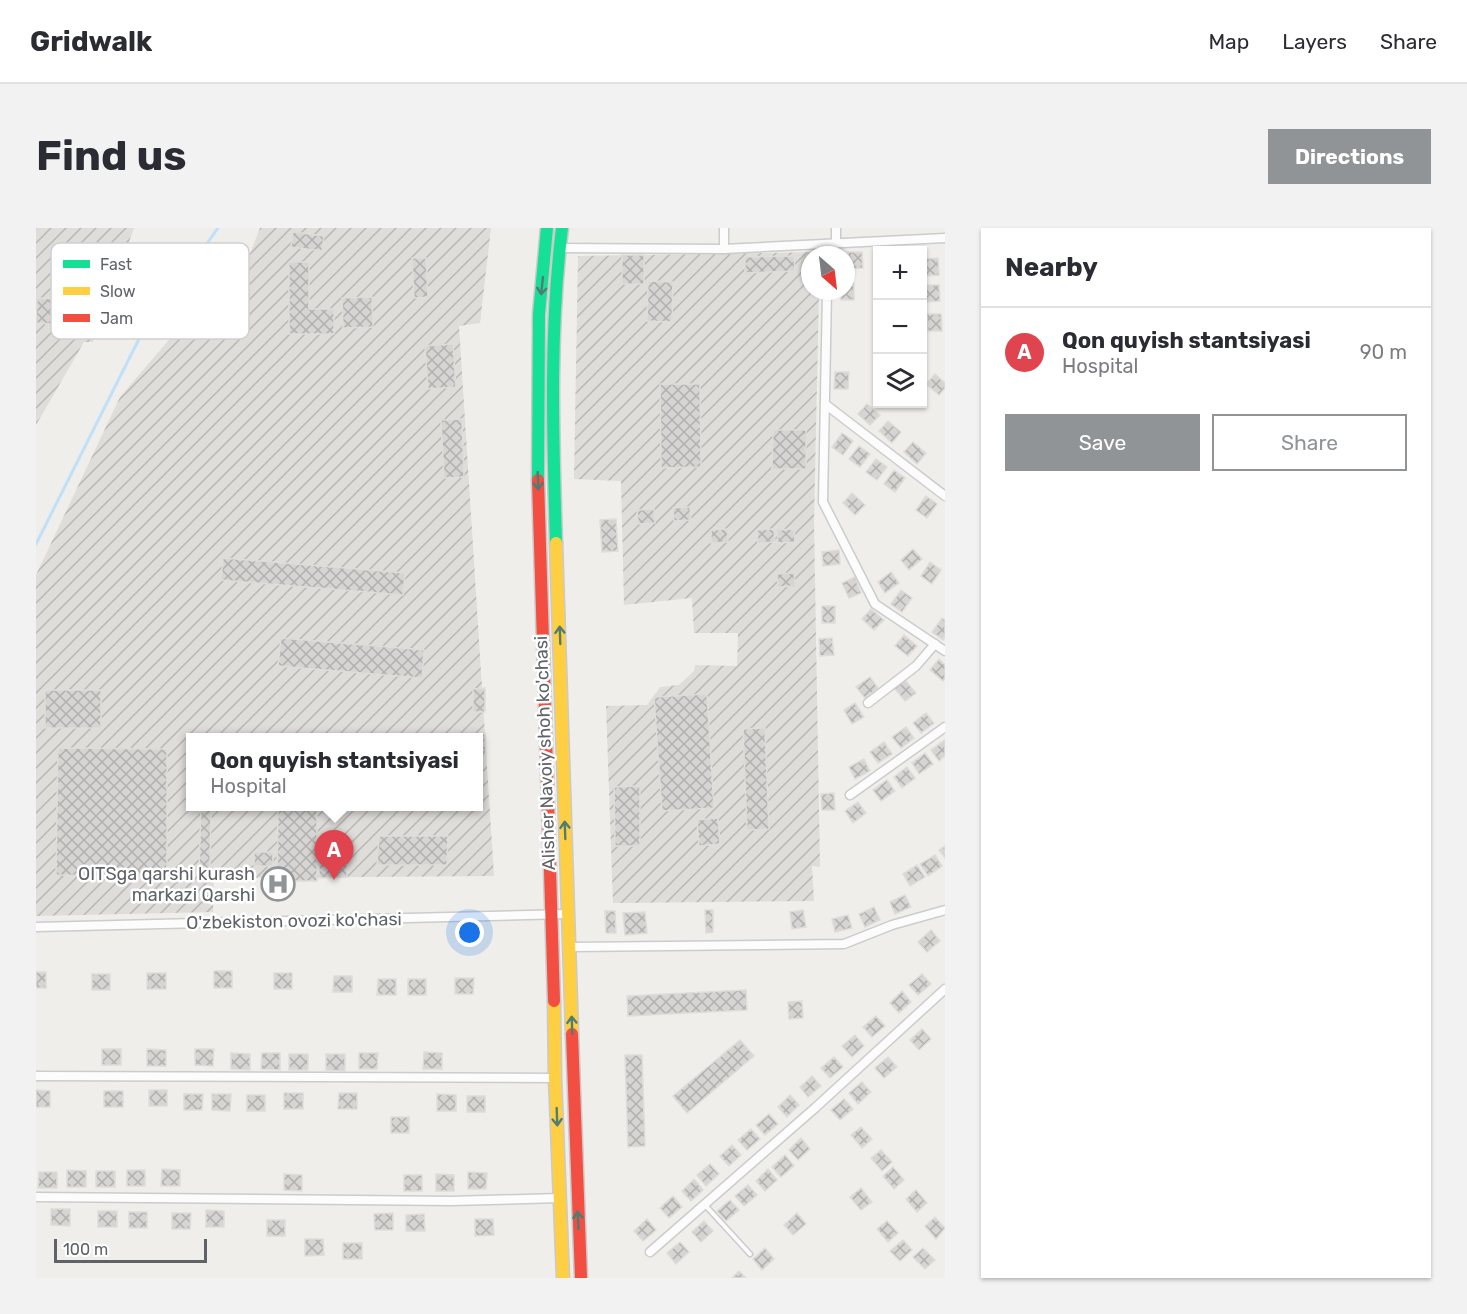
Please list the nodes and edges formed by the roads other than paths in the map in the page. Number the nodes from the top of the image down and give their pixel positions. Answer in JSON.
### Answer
{"nodes":[{"id":1,"x":547,"y":228,"type":"edge"},
{"id":2,"x":562,"y":228,"type":"edge"},
{"id":3,"x":724,"y":228,"type":"edge"},
{"id":4,"x":836,"y":228,"type":"edge"},
{"id":5,"x":945,"y":238,"type":"edge"},
{"id":6,"x":836,"y":242,"type":"junction"},
{"id":7,"x":834,"y":246,"type":"edge"},
{"id":8,"x":559,"y":248,"type":"junction"},
{"id":9,"x":724,"y":249,"type":"junction"},
{"id":10,"x":827,"y":300,"type":"edge"},
{"id":11,"x":825,"y":404,"type":"junction"},
{"id":12,"x":945,"y":496,"type":"edge"},
{"id":13,"x":935,"y":644,"type":"junction"},
{"id":14,"x":945,"y":651,"type":"edge"},
{"id":15,"x":868,"y":703,"type":"dead end"},
{"id":16,"x":945,"y":727,"type":"edge"},
{"id":17,"x":850,"y":795,"type":"dead end"},
{"id":18,"x":945,"y":910,"type":"edge"},
{"id":19,"x":568,"y":914,"type":"junction"},
{"id":20,"x":553,"y":915,"type":"junction"},
{"id":21,"x":36,"y":927,"type":"edge"},
{"id":22,"x":570,"y":947,"type":"junction"},
{"id":23,"x":554,"y":948,"type":"junction"},
{"id":24,"x":945,"y":989,"type":"edge"},
{"id":25,"x":36,"y":1076,"type":"edge"},
{"id":26,"x":555,"y":1078,"type":"junction"},
{"id":27,"x":36,"y":1197,"type":"edge"},
{"id":28,"x":560,"y":1198,"type":"junction"},
{"id":29,"x":705,"y":1204,"type":"junction"},
{"id":30,"x":650,"y":1252,"type":"dead end"},
{"id":31,"x":750,"y":1254,"type":"dead end"},
{"id":32,"x":563,"y":1278,"type":"edge"},
{"id":33,"x":581,"y":1278,"type":"edge"}],
"edges":[{"from":1,"to":20,"type":"main road","name":"Alisher Navoiy shoh ko'chasi","one_way":true},
{"from":2,"to":8,"type":"main road","name":"Alisher Navoiy shoh ko'chasi"},
{"from":3,"to":9,"type":"street"},
{"from":4,"to":6,"type":"street"},
{"from":5,"to":6,"type":"street"},
{"from":6,"to":7,"type":"street"},
{"from":6,"to":9,"type":"street"},
{"from":8,"to":9,"type":"street"},
{"from":19,"to":8,"type":"main road","name":"Alisher Navoiy shoh ko'chasi","one_way":true},
{"from":10,"to":11,"type":"street"},
{"from":11,"to":12,"type":"street"},
{"from":11,"to":13,"type":"street"},
{"from":13,"to":14,"type":"street"},
{"from":13,"to":15,"type":"street"},
{"from":16,"to":17,"type":"street"},
{"from":18,"to":22,"type":"street"},
{"from":19,"to":20,"type":"street","name":"O'zbekiston ovozi ko'chasi"},
{"from":19,"to":22,"type":"main road","name":"Alisher Navoiy shoh ko'chasi"},
{"from":20,"to":21,"type":"street","name":"O'zbekiston ovozi ko'chasi"},
{"from":20,"to":23,"type":"main road","name":"Alisher Navoiy shoh ko'chasi"},
{"from":22,"to":23,"type":"main road"},
{"from":33,"to":22,"type":"main road","name":"Alisher Navoiy shoh ko'chasi","one_way":true},
{"from":23,"to":26,"type":"main road","name":"Alisher Navoiy shoh ko'chasi"},
{"from":24,"to":29,"type":"street"},
{"from":25,"to":26,"type":"street"},
{"from":26,"to":28,"type":"main road","name":"Alisher Navoiy shoh ko'chasi","one_way":true},
{"from":27,"to":28,"type":"street"},
{"from":28,"to":32,"type":"main road","name":"Alisher Navoiy shoh ko'chasi"},
{"from":29,"to":30,"type":"street"},
{"from":29,"to":31,"type":"lane"}]}
